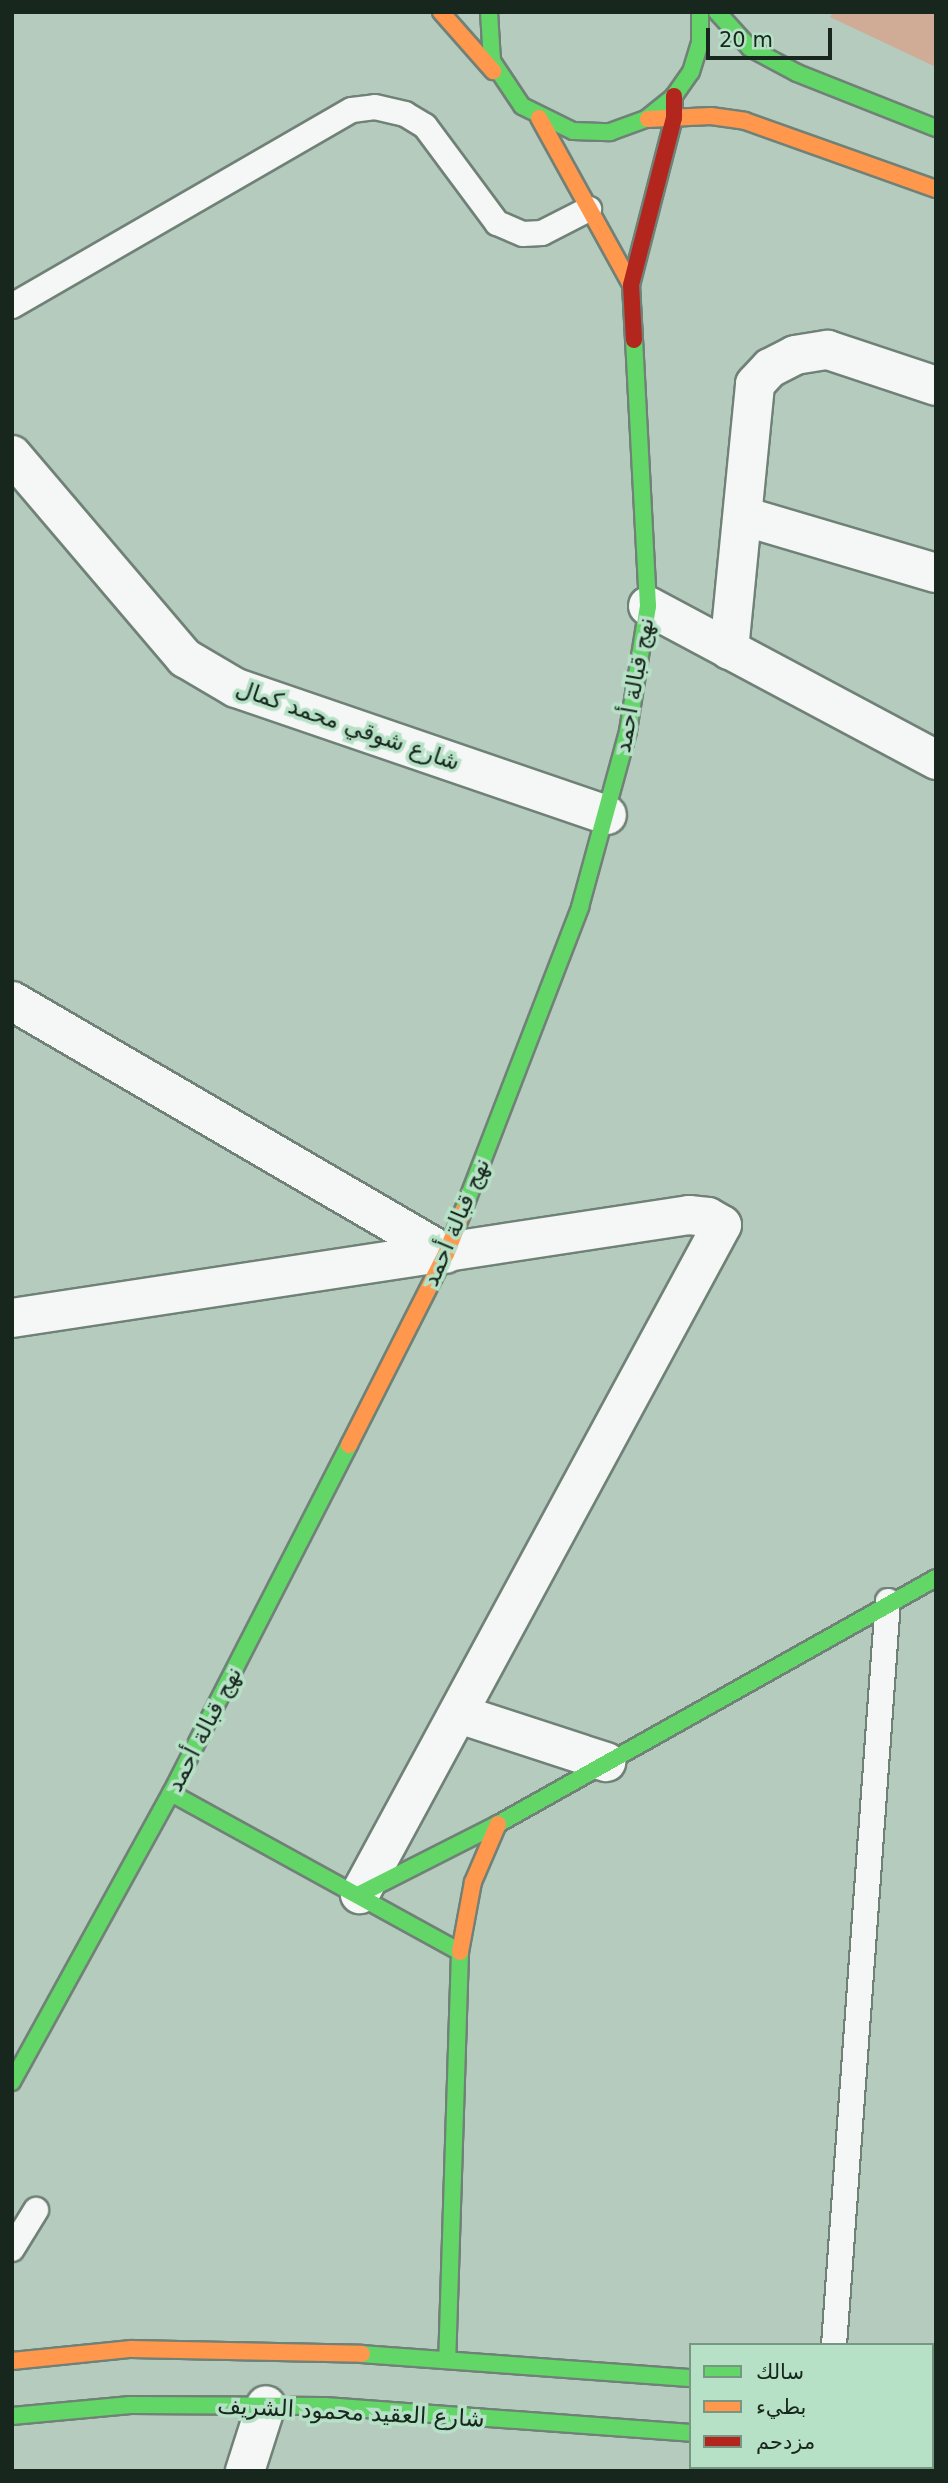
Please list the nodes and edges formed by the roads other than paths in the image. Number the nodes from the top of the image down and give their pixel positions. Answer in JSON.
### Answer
{"nodes":[{"id":1,"x":441,"y":12,"type":"edge"},
{"id":2,"x":489,"y":12,"type":"edge"},
{"id":3,"x":700,"y":12,"type":"edge"},
{"id":4,"x":717,"y":12,"type":"edge"},
{"id":5,"x":509,"y":91,"type":"junction"},
{"id":6,"x":674,"y":96,"type":"junction"},
{"id":7,"x":538,"y":118,"type":"junction"},
{"id":8,"x":674,"y":118,"type":"junction"},
{"id":9,"x":646,"y":119,"type":"junction"},
{"id":10,"x":936,"y":128,"type":"edge"},
{"id":11,"x":936,"y":189,"type":"edge"},
{"id":12,"x":589,"y":209,"type":"junction"},
{"id":13,"x":631,"y":285,"type":"junction"},
{"id":14,"x":12,"y":306,"type":"edge"},
{"id":15,"x":936,"y":386,"type":"edge"},
{"id":16,"x":12,"y":455,"type":"edge"},
{"id":17,"x":743,"y":516,"type":"junction"},
{"id":18,"x":936,"y":573,"type":"edge"},
{"id":19,"x":648,"y":606,"type":"junction"},
{"id":20,"x":729,"y":650,"type":"junction"},
{"id":21,"x":936,"y":760,"type":"edge"},
{"id":22,"x":607,"y":815,"type":"junction"},
{"id":23,"x":12,"y":1001,"type":"edge"},
{"id":24,"x":446,"y":1254,"type":"junction"},
{"id":25,"x":12,"y":1318,"type":"edge"},
{"id":26,"x":936,"y":1578,"type":"edge"},
{"id":27,"x":888,"y":1601,"type":"junction"},
{"id":28,"x":459,"y":1714,"type":"junction"},
{"id":29,"x":606,"y":1762,"type":"junction"},
{"id":30,"x":172,"y":1793,"type":"junction"},
{"id":31,"x":498,"y":1824,"type":"junction"},
{"id":32,"x":360,"y":1894,"type":"junction"},
{"id":33,"x":460,"y":1952,"type":"junction"},
{"id":34,"x":12,"y":2082,"type":"edge"},
{"id":35,"x":36,"y":2210,"type":"dead end"},
{"id":36,"x":12,"y":2249,"type":"edge"},
{"id":37,"x":834,"y":2343,"type":"edge"},
{"id":38,"x":447,"y":2360,"type":"junction"},
{"id":39,"x":12,"y":2361,"type":"edge"},
{"id":40,"x":689,"y":2378,"type":"edge"},
{"id":41,"x":266,"y":2405,"type":"junction"},
{"id":42,"x":12,"y":2416,"type":"edge"},
{"id":43,"x":689,"y":2433,"type":"edge"},
{"id":44,"x":246,"y":2471,"type":"edge"}],
"edges":[{"from":1,"to":5,"type":"street"},
{"from":2,"to":5,"type":"street"},
{"from":3,"to":6,"type":"street"},
{"from":4,"to":10,"type":"street"},
{"from":5,"to":7,"type":"street"},
{"from":6,"to":8,"type":"street","name":"نهج قبالة أحمد"},
{"from":6,"to":9,"type":"street"},
{"from":7,"to":9,"type":"street"},
{"from":7,"to":12,"type":"street","name":"نهج قبالة أحمد"},
{"from":8,"to":9,"type":"street"},
{"from":8,"to":11,"type":"street"},
{"from":8,"to":13,"type":"street","name":"نهج قبالة أحمد"},
{"from":12,"to":13,"type":"street","name":"نهج قبالة أحمد"},
{"from":12,"to":14,"type":"lane"},
{"from":13,"to":19,"type":"street","name":"نهج قبالة أحمد"},
{"from":15,"to":17,"type":"street"},
{"from":16,"to":22,"type":"street","name":"شارع شوقي محمد كمال"},
{"from":17,"to":18,"type":"street"},
{"from":17,"to":20,"type":"street"},
{"from":19,"to":20,"type":"street"},
{"from":19,"to":22,"type":"street","name":"نهج قبالة أحمد"},
{"from":20,"to":21,"type":"street"},
{"from":22,"to":24,"type":"street","name":"نهج قبالة أحمد"},
{"from":23,"to":24,"type":"street"},
{"from":24,"to":25,"type":"street"},
{"from":24,"to":28,"type":"street"},
{"from":24,"to":30,"type":"street","name":"نهج قبالة أحمد"},
{"from":26,"to":27,"type":"street"},
{"from":27,"to":29,"type":"street"},
{"from":27,"to":37,"type":"lane"},
{"from":28,"to":29,"type":"street"},
{"from":28,"to":32,"type":"street"},
{"from":29,"to":31,"type":"street"},
{"from":30,"to":32,"type":"street"},
{"from":30,"to":34,"type":"street","name":"نهج قبالة أحمد"},
{"from":31,"to":32,"type":"street"},
{"from":31,"to":33,"type":"street"},
{"from":32,"to":33,"type":"street"},
{"from":33,"to":38,"type":"street"},
{"from":35,"to":36,"type":"lane"},
{"from":38,"to":39,"type":"street"},
{"from":38,"to":40,"type":"street"},
{"from":41,"to":42,"type":"street","name":"شارع العقيد محمود الشريف"},
{"from":41,"to":43,"type":"street","name":"شارع العقيد محمود الشريف"},
{"from":41,"to":44,"type":"street"}]}
